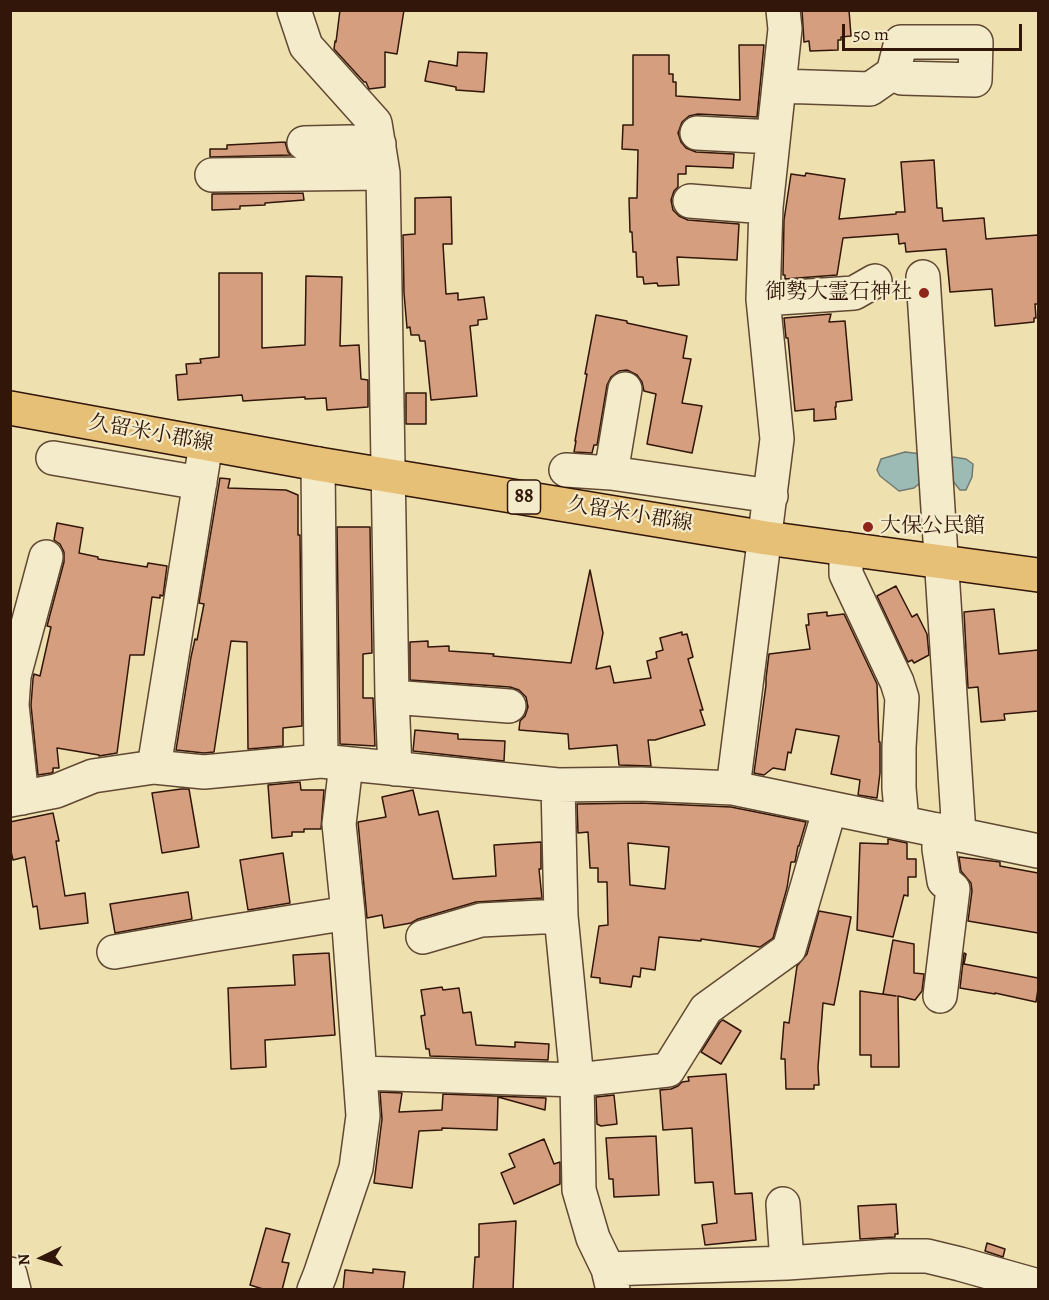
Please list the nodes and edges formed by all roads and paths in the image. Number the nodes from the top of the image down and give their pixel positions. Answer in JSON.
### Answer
{"nodes":[{"id":1,"x":294,"y":10,"type":"edge"},
{"id":2,"x":783,"y":10,"type":"edge"},
{"id":3,"x":893,"y":73,"type":"dead end"},
{"id":4,"x":778,"y":86,"type":"junction"},
{"id":5,"x":697,"y":133,"type":"dead end"},
{"id":6,"x":773,"y":137,"type":"junction"},
{"id":7,"x":304,"y":143,"type":"dead end"},
{"id":8,"x":381,"y":158,"type":"junction"},
{"id":9,"x":212,"y":175,"type":"dead end"},
{"id":10,"x":690,"y":201,"type":"dead end"},
{"id":11,"x":766,"y":207,"type":"junction"},
{"id":12,"x":923,"y":278,"type":"dead end"},
{"id":13,"x":875,"y":281,"type":"dead end"},
{"id":14,"x":763,"y":299,"type":"junction"},
{"id":15,"x":625,"y":389,"type":"dead end"},
{"id":16,"x":10,"y":408,"type":"edge"},
{"id":17,"x":206,"y":444,"type":"junction"},
{"id":18,"x":53,"y":458,"type":"dead end"},
{"id":19,"x":318,"y":464,"type":"junction"},
{"id":20,"x":566,"y":470,"type":"dead end"},
{"id":21,"x":611,"y":473,"type":"junction"},
{"id":22,"x":389,"y":475,"type":"junction"},
{"id":23,"x":200,"y":483,"type":"junction"},
{"id":24,"x":771,"y":496,"type":"junction"},
{"id":25,"x":766,"y":537,"type":"junction"},
{"id":26,"x":846,"y":549,"type":"junction"},
{"id":27,"x":46,"y":557,"type":"dead end"},
{"id":28,"x":941,"y":561,"type":"junction"},
{"id":29,"x":1038,"y":574,"type":"edge"},
{"id":30,"x":392,"y":697,"type":"junction"},
{"id":31,"x":509,"y":706,"type":"dead end"},
{"id":32,"x":333,"y":763,"type":"junction"},
{"id":33,"x":154,"y":767,"type":"junction"},
{"id":34,"x":395,"y":769,"type":"junction"},
{"id":35,"x":558,"y":785,"type":"junction"},
{"id":36,"x":733,"y":788,"type":"junction"},
{"id":37,"x":16,"y":799,"type":"edge"},
{"id":38,"x":830,"y":808,"type":"junction"},
{"id":39,"x":902,"y":822,"type":"junction"},
{"id":40,"x":949,"y":832,"type":"junction"},
{"id":41,"x":1038,"y":851,"type":"edge"},
{"id":42,"x":348,"y":913,"type":"junction"},
{"id":43,"x":561,"y":916,"type":"junction"},
{"id":44,"x":423,"y":937,"type":"dead end"},
{"id":45,"x":114,"y":952,"type":"dead end"},
{"id":46,"x":940,"y":996,"type":"dead end"},
{"id":47,"x":360,"y":1073,"type":"junction"},
{"id":48,"x":577,"y":1080,"type":"junction"},
{"id":49,"x":783,"y":1204,"type":"dead end"},
{"id":50,"x":787,"y":1263,"type":"junction"},
{"id":51,"x":10,"y":1274,"type":"edge"},
{"id":52,"x":610,"y":1279,"type":"edge"},
{"id":53,"x":1038,"y":1286,"type":"edge"},
{"id":54,"x":14,"y":1290,"type":"edge"},
{"id":55,"x":314,"y":1290,"type":"edge"}],
"edges":[{"from":1,"to":8,"type":"street"},
{"from":2,"to":4,"type":"street"},
{"from":3,"to":4,"type":"street"},
{"from":4,"to":6,"type":"street"},
{"from":5,"to":6,"type":"street"},
{"from":6,"to":11,"type":"street"},
{"from":7,"to":8,"type":"street"},
{"from":8,"to":9,"type":"street"},
{"from":8,"to":22,"type":"street"},
{"from":10,"to":11,"type":"street"},
{"from":11,"to":14,"type":"street"},
{"from":12,"to":28,"type":"street"},
{"from":13,"to":14,"type":"street"},
{"from":14,"to":24,"type":"street"},
{"from":15,"to":21,"type":"street"},
{"from":16,"to":17,"type":"main road","name":"久留米小郡線","number":"88"},
{"from":17,"to":19,"type":"main road","name":"久留米小郡線","number":"88"},
{"from":17,"to":23,"type":"street"},
{"from":18,"to":23,"type":"street"},
{"from":19,"to":22,"type":"main road","name":"久留米小郡線","number":"88"},
{"from":19,"to":32,"type":"street"},
{"from":20,"to":21,"type":"street"},
{"from":21,"to":24,"type":"street"},
{"from":22,"to":25,"type":"main road","name":"久留米小郡線","number":"88"},
{"from":22,"to":30,"type":"street"},
{"from":23,"to":33,"type":"street"},
{"from":24,"to":25,"type":"street"},
{"from":25,"to":26,"type":"main road","name":"久留米小郡線","number":"88"},
{"from":25,"to":36,"type":"street"},
{"from":26,"to":28,"type":"main road","name":"久留米小郡線","number":"88"},
{"from":26,"to":39,"type":"street"},
{"from":27,"to":37,"type":"street"},
{"from":28,"to":29,"type":"main road","name":"久留米小郡線","number":"88"},
{"from":28,"to":40,"type":"street"},
{"from":30,"to":31,"type":"street"},
{"from":30,"to":34,"type":"street"},
{"from":32,"to":33,"type":"street"},
{"from":32,"to":34,"type":"street"},
{"from":32,"to":42,"type":"street"},
{"from":33,"to":37,"type":"street"},
{"from":34,"to":35,"type":"street"},
{"from":35,"to":36,"type":"street"},
{"from":35,"to":43,"type":"street"},
{"from":36,"to":38,"type":"street"},
{"from":38,"to":39,"type":"street"},
{"from":38,"to":48,"type":"street"},
{"from":39,"to":40,"type":"street"},
{"from":40,"to":41,"type":"street"},
{"from":40,"to":46,"type":"street"},
{"from":42,"to":45,"type":"street"},
{"from":42,"to":47,"type":"street"},
{"from":43,"to":44,"type":"street"},
{"from":43,"to":48,"type":"street"},
{"from":47,"to":48,"type":"street"},
{"from":47,"to":55,"type":"street"},
{"from":48,"to":52,"type":"street"},
{"from":49,"to":50,"type":"street"},
{"from":50,"to":52,"type":"street"},
{"from":50,"to":53,"type":"street"},
{"from":51,"to":54,"type":"street"}]}
